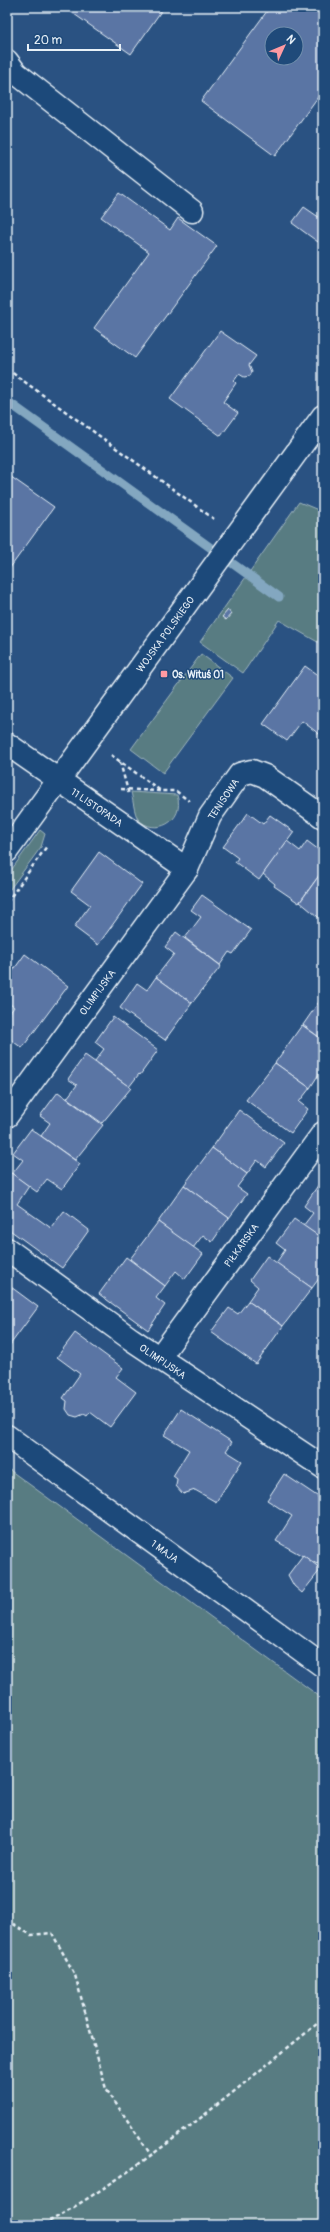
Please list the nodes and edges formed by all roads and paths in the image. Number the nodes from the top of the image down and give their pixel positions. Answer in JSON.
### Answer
{"nodes":[{"id":1,"x":7,"y":61,"type":"edge"},
{"id":2,"x":192,"y":211,"type":"dead end"},
{"id":3,"x":7,"y":369,"type":"edge"},
{"id":4,"x":323,"y":416,"type":"edge"},
{"id":5,"x":215,"y":519,"type":"dead end"},
{"id":6,"x":7,"y":744,"type":"edge"},
{"id":7,"x":110,"y":755,"type":"dead end"},
{"id":8,"x":58,"y":781,"type":"junction"},
{"id":9,"x":114,"y":788,"type":"dead end"},
{"id":10,"x":161,"y":791,"type":"junction"},
{"id":11,"x":210,"y":816,"type":"junction"},
{"id":12,"x":323,"y":817,"type":"edge"},
{"id":13,"x":7,"y":851,"type":"edge"},
{"id":14,"x":187,"y":869,"type":"junction"},
{"id":15,"x":7,"y":1116,"type":"edge"},
{"id":16,"x":320,"y":1142,"type":"edge"},
{"id":17,"x":7,"y":1249,"type":"edge"},
{"id":18,"x":159,"y":1358,"type":"junction"},
{"id":19,"x":7,"y":1436,"type":"edge"},
{"id":20,"x":323,"y":1467,"type":"edge"},
{"id":21,"x":323,"y":1666,"type":"edge"},
{"id":22,"x":7,"y":1920,"type":"edge"},
{"id":23,"x":323,"y":2019,"type":"edge"},
{"id":24,"x":151,"y":2155,"type":"junction"},
{"id":25,"x":43,"y":2225,"type":"edge"}],
"edges":[{"from":1,"to":2,"type":"street"},
{"from":3,"to":5,"type":"path"},
{"from":4,"to":8,"type":"street","name":"WOJSKA POLSKIEGO"},
{"from":6,"to":8,"type":"street","name":"11 LISTOPADA"},
{"from":7,"to":10,"type":"path"},
{"from":8,"to":13,"type":"street","name":"WOJSKA POLSKIEGO"},
{"from":8,"to":14,"type":"street","name":"11 LISTOPADA"},
{"from":9,"to":10,"type":"path"},
{"from":10,"to":11,"type":"path"},
{"from":11,"to":12,"type":"street","name":"TENISOWA"},
{"from":11,"to":14,"type":"street","name":"TENISOWA"},
{"from":14,"to":15,"type":"street","name":"OLIMPIJSKA"},
{"from":16,"to":18,"type":"street","name":"PIŁKARSKA"},
{"from":17,"to":18,"type":"street","name":"OLIMPIJSKA"},
{"from":18,"to":20,"type":"street","name":"OLIMPIJSKA"},
{"from":19,"to":21,"type":"street","name":"1 MAJA"},
{"from":22,"to":24,"type":"path"},
{"from":23,"to":24,"type":"path"},
{"from":24,"to":25,"type":"path"}]}
